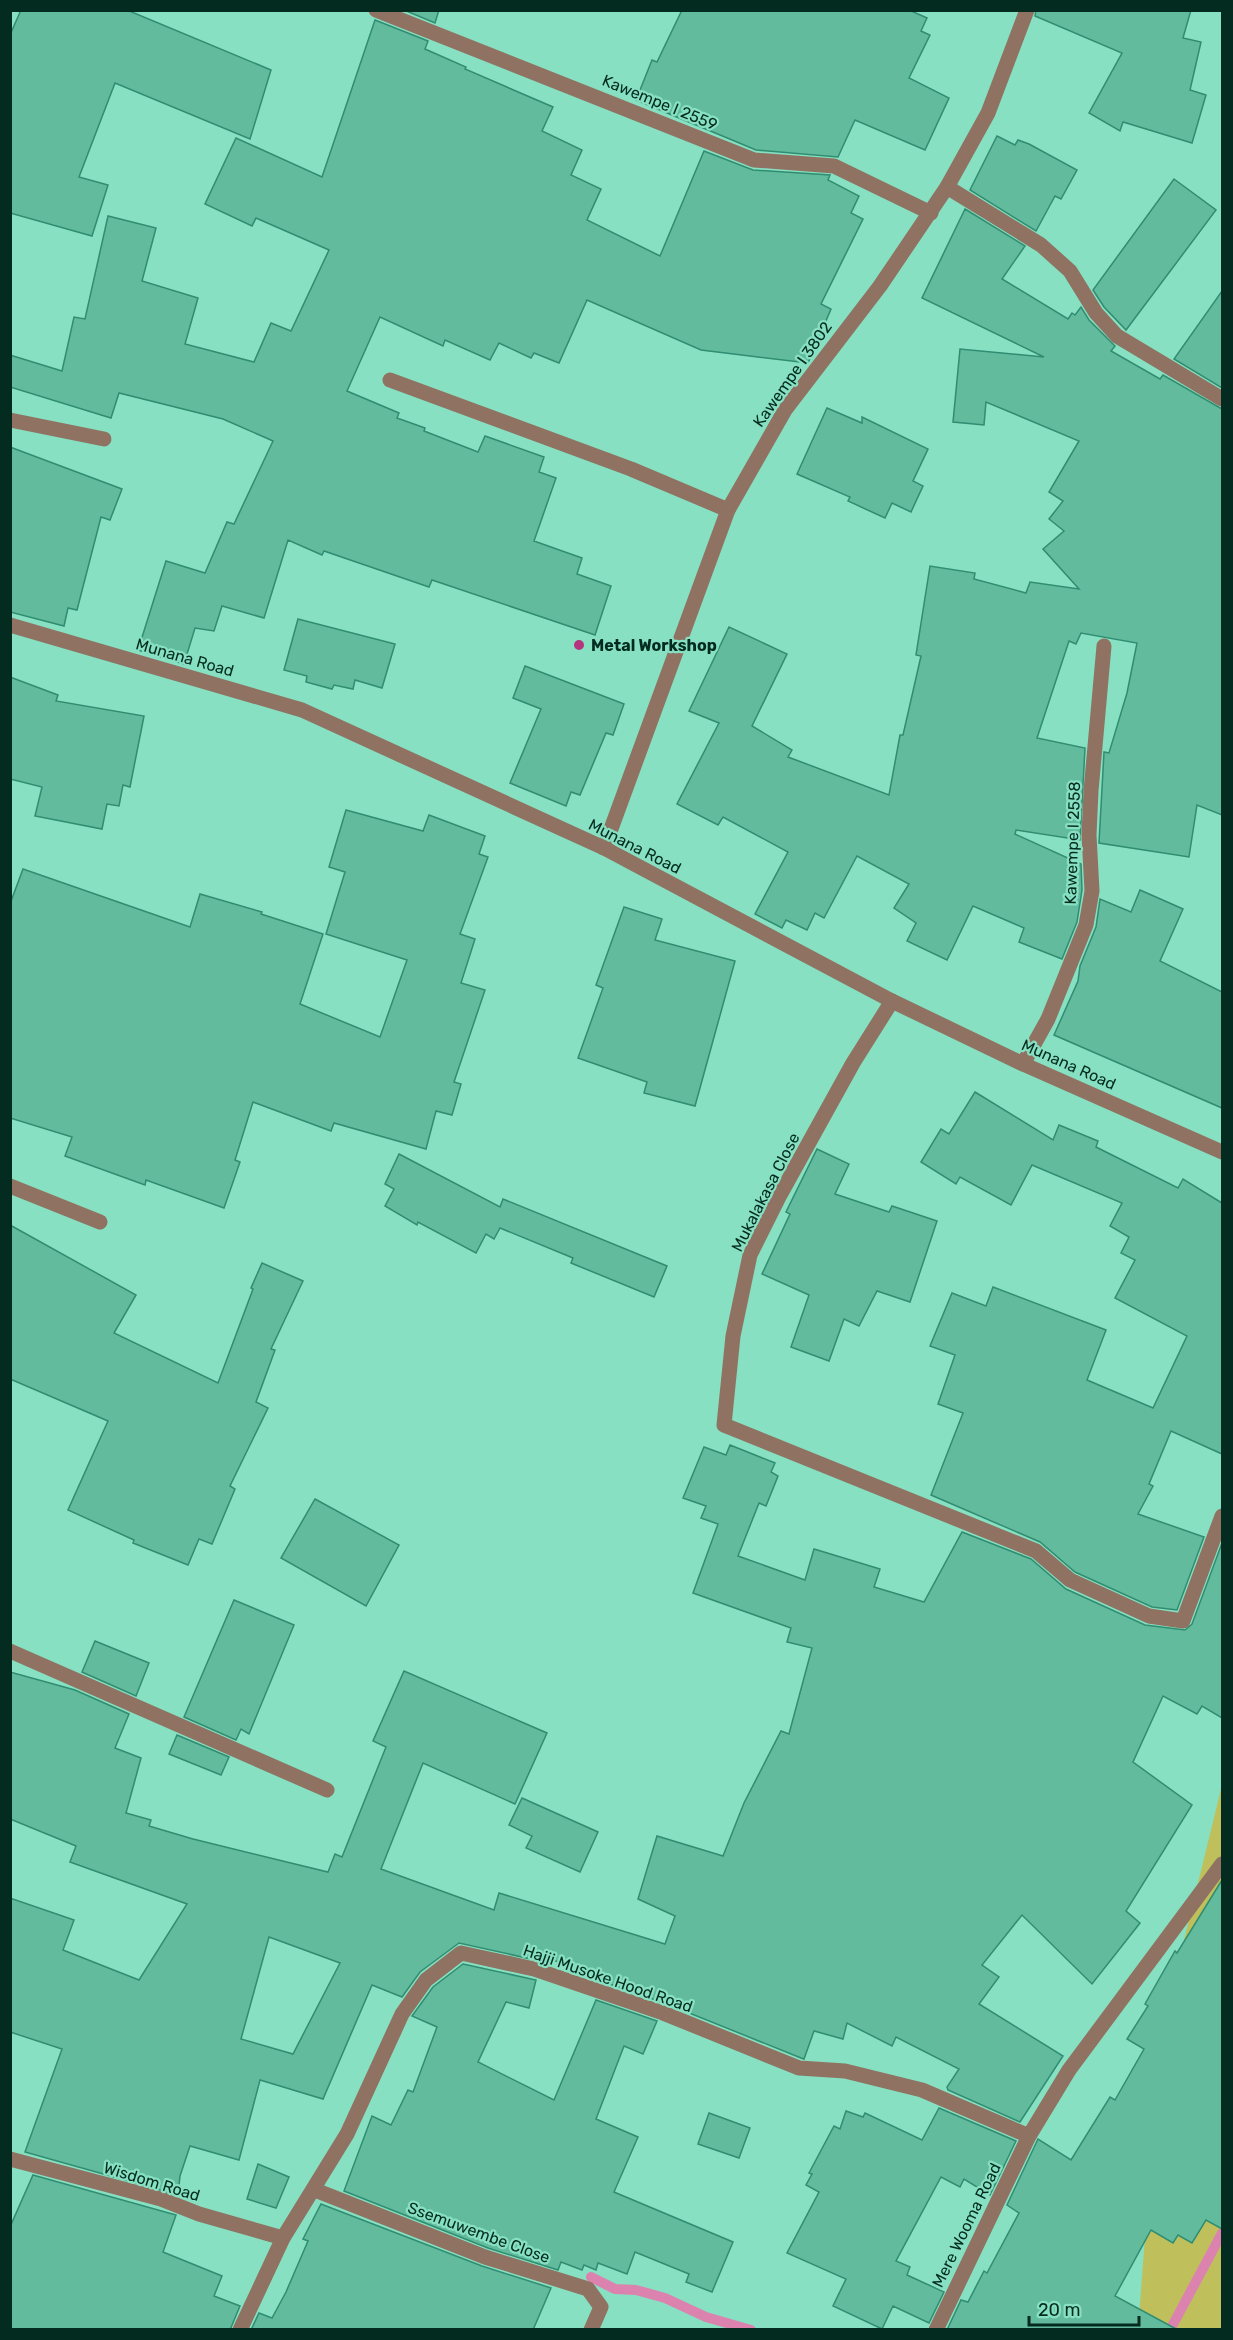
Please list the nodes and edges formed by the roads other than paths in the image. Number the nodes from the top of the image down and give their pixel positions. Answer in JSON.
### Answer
{"nodes":[{"id":1,"x":376,"y":10,"type":"edge"},
{"id":2,"x":1027,"y":10,"type":"edge"},
{"id":3,"x":947,"y":187,"type":"junction"},
{"id":4,"x":931,"y":213,"type":"junction"},
{"id":5,"x":390,"y":380,"type":"dead end"},
{"id":6,"x":1222,"y":399,"type":"edge"},
{"id":7,"x":10,"y":420,"type":"edge"},
{"id":8,"x":104,"y":439,"type":"dead end"},
{"id":9,"x":728,"y":510,"type":"junction"},
{"id":10,"x":10,"y":625,"type":"edge"},
{"id":11,"x":1104,"y":646,"type":"dead end"},
{"id":12,"x":604,"y":848,"type":"junction"},
{"id":13,"x":892,"y":1001,"type":"junction"},
{"id":14,"x":1023,"y":1064,"type":"junction"},
{"id":15,"x":1222,"y":1152,"type":"edge"},
{"id":16,"x":10,"y":1186,"type":"edge"},
{"id":17,"x":100,"y":1222,"type":"dead end"},
{"id":18,"x":1222,"y":1516,"type":"edge"},
{"id":19,"x":10,"y":1651,"type":"edge"},
{"id":20,"x":327,"y":1790,"type":"dead end"},
{"id":21,"x":1222,"y":1864,"type":"edge"},
{"id":22,"x":1029,"y":2136,"type":"junction"},
{"id":23,"x":10,"y":2159,"type":"edge"},
{"id":24,"x":315,"y":2190,"type":"junction"},
{"id":25,"x":283,"y":2238,"type":"junction"},
{"id":26,"x":240,"y":2330,"type":"edge"},
{"id":27,"x":591,"y":2330,"type":"edge"},
{"id":28,"x":936,"y":2330,"type":"edge"}],
"edges":[{"from":1,"to":4,"type":"street","name":"Kawempe I 2559"},
{"from":2,"to":3,"type":"street","name":"Kawempe I 3802"},
{"from":3,"to":4,"type":"street","name":"Kawempe I 3802"},
{"from":3,"to":6,"type":"street"},
{"from":4,"to":9,"type":"street","name":"Kawempe I 3802"},
{"from":5,"to":9,"type":"street"},
{"from":7,"to":8,"type":"street"},
{"from":9,"to":12,"type":"street","name":"Kawempe I 3802"},
{"from":10,"to":12,"type":"street","name":"Munana Road"},
{"from":11,"to":14,"type":"street","name":"Kawempe I 2558"},
{"from":12,"to":13,"type":"street","name":"Munana Road"},
{"from":13,"to":14,"type":"street","name":"Munana Road"},
{"from":13,"to":18,"type":"street","name":"Mukalakasa Close"},
{"from":14,"to":15,"type":"street","name":"Munana Road"},
{"from":16,"to":17,"type":"street"},
{"from":19,"to":20,"type":"street"},
{"from":21,"to":22,"type":"street","name":"Mere Wooma Road"},
{"from":22,"to":24,"type":"street","name":"Hajji Musoke Hood Road"},
{"from":22,"to":28,"type":"street","name":"Mere Wooma Road"},
{"from":23,"to":25,"type":"street","name":"Wisdom Road"},
{"from":24,"to":25,"type":"street","name":"Hajji Musoke Hood Road"},
{"from":24,"to":27,"type":"street","name":"Ssemuwembe Close"},
{"from":25,"to":26,"type":"street","name":"Hajji Musoke Hood Road"}]}
